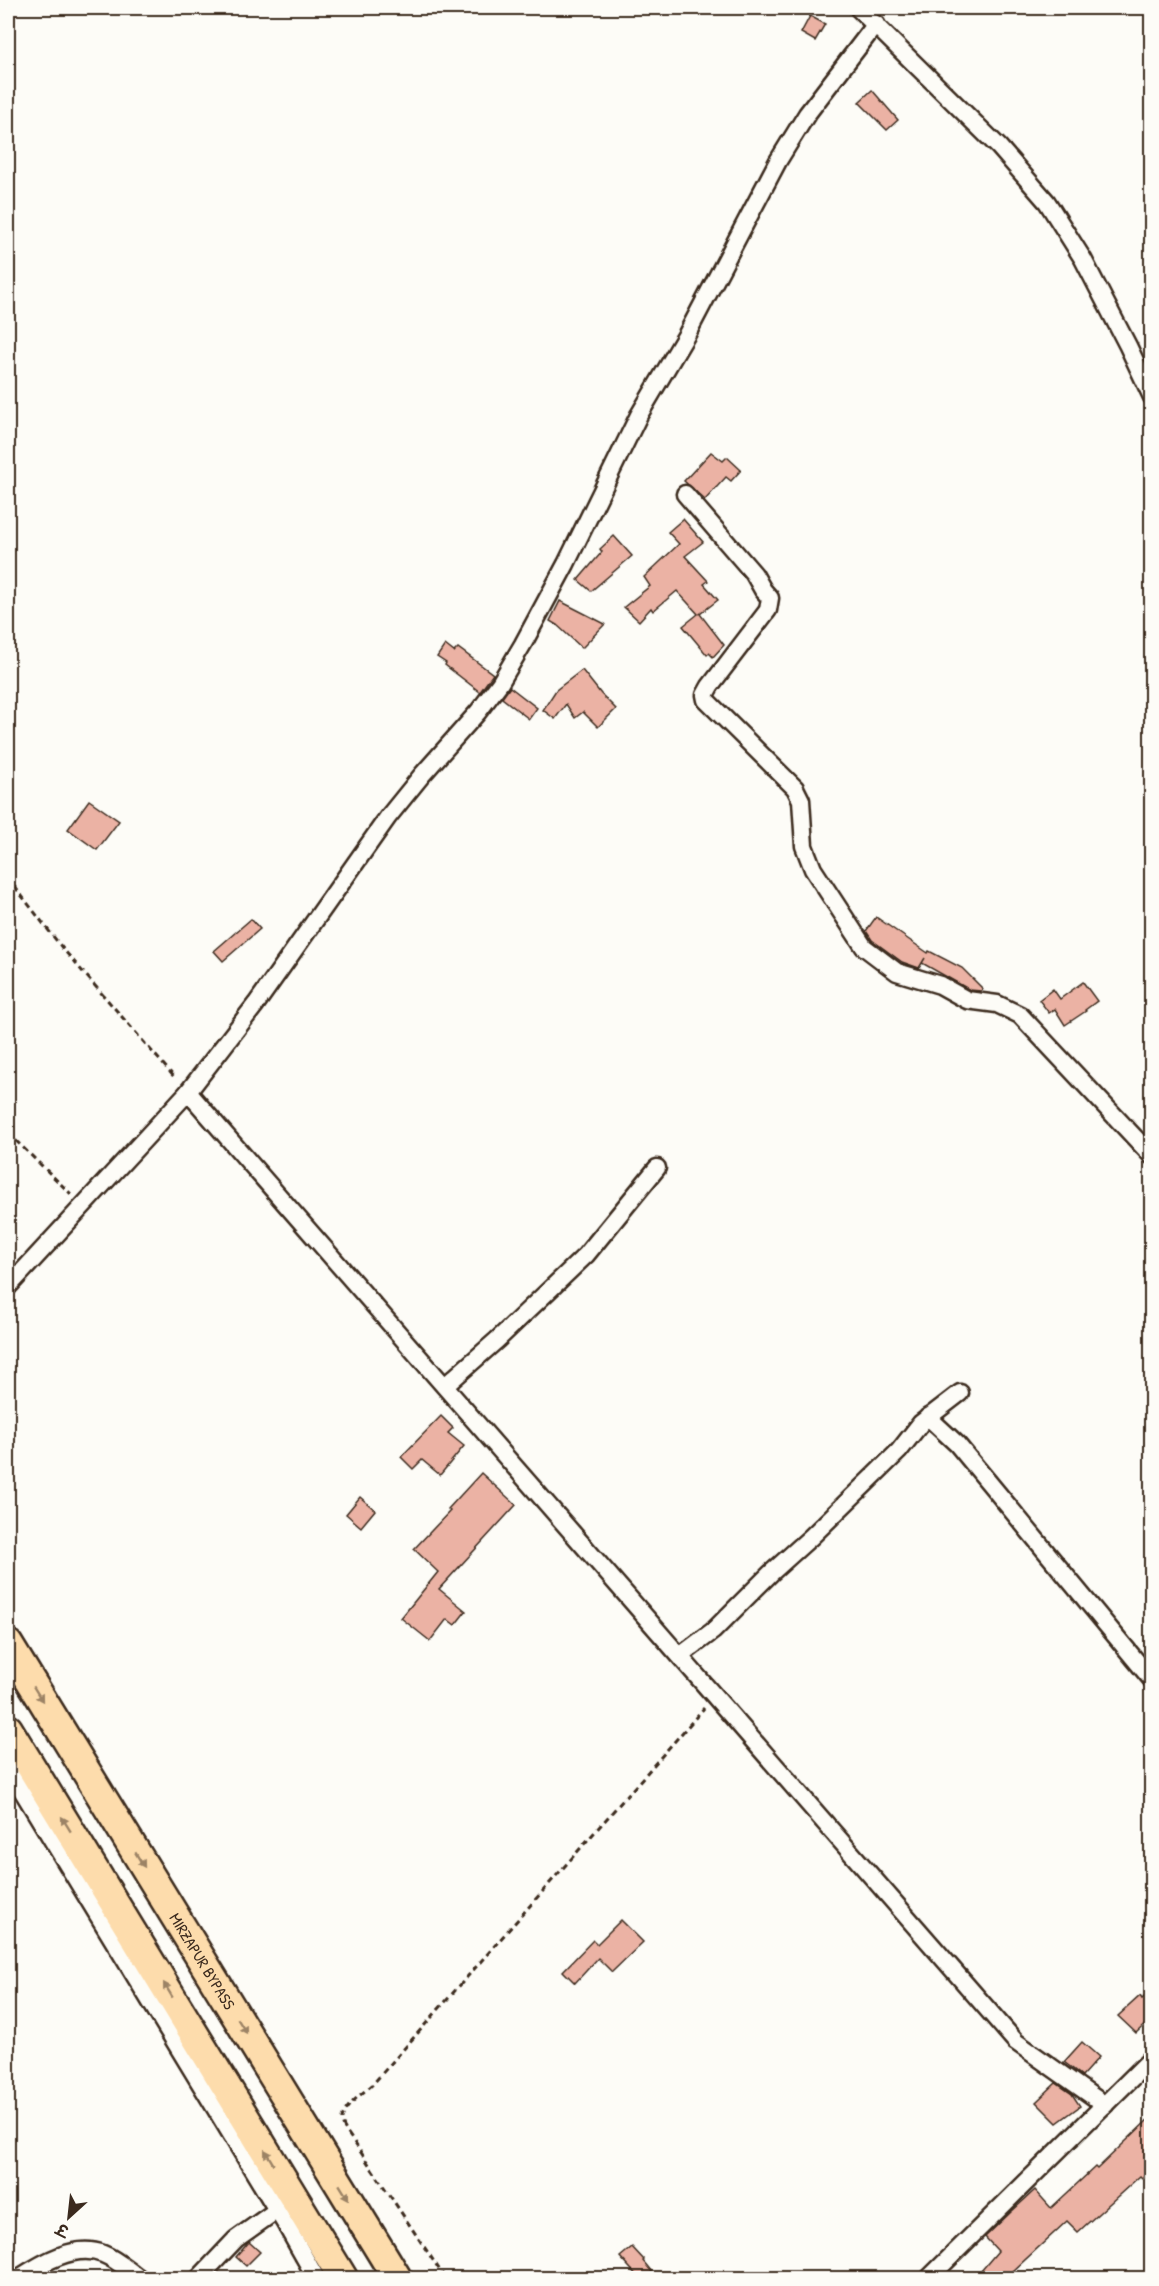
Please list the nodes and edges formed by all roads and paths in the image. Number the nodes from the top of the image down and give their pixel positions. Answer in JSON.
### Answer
{"nodes":[{"id":1,"x":858,"y":8,"type":"edge"},
{"id":2,"x":876,"y":24,"type":"junction"},
{"id":3,"x":1152,"y":397,"type":"edge"},
{"id":4,"x":685,"y":494,"type":"dead end"},
{"id":5,"x":8,"y":878,"type":"edge"},
{"id":6,"x":188,"y":1092,"type":"junction"},
{"id":7,"x":8,"y":1133,"type":"edge"},
{"id":8,"x":1152,"y":1156,"type":"edge"},
{"id":9,"x":657,"y":1168,"type":"dead end"},
{"id":10,"x":83,"y":1205,"type":"junction"},
{"id":11,"x":8,"y":1287,"type":"edge"},
{"id":12,"x":445,"y":1386,"type":"junction"},
{"id":13,"x":960,"y":1393,"type":"dead end"},
{"id":14,"x":928,"y":1417,"type":"junction"},
{"id":15,"x":8,"y":1644,"type":"edge"},
{"id":16,"x":680,"y":1656,"type":"junction"},
{"id":17,"x":1152,"y":1680,"type":"edge"},
{"id":18,"x":715,"y":1696,"type":"junction"},
{"id":19,"x":8,"y":1729,"type":"edge"},
{"id":20,"x":8,"y":1767,"type":"edge"},
{"id":21,"x":1152,"y":2058,"type":"edge"},
{"id":22,"x":1105,"y":2105,"type":"junction"},
{"id":23,"x":277,"y":2211,"type":"junction"},
{"id":24,"x":19,"y":2278,"type":"edge"},
{"id":25,"x":139,"y":2278,"type":"edge"},
{"id":26,"x":200,"y":2278,"type":"edge"},
{"id":27,"x":316,"y":2278,"type":"edge"},
{"id":28,"x":343,"y":2278,"type":"edge"},
{"id":29,"x":398,"y":2278,"type":"edge"},
{"id":30,"x":445,"y":2278,"type":"edge"},
{"id":31,"x":929,"y":2278,"type":"edge"}],
"edges":[{"from":1,"to":2,"type":"street"},
{"from":2,"to":3,"type":"street"},
{"from":2,"to":6,"type":"street"},
{"from":4,"to":8,"type":"street"},
{"from":5,"to":6,"type":"path"},
{"from":6,"to":10,"type":"street"},
{"from":6,"to":12,"type":"street"},
{"from":7,"to":10,"type":"path"},
{"from":9,"to":12,"type":"street"},
{"from":10,"to":11,"type":"street"},
{"from":12,"to":16,"type":"street"},
{"from":13,"to":14,"type":"street"},
{"from":14,"to":16,"type":"street"},
{"from":14,"to":17,"type":"street"},
{"from":15,"to":29,"type":"highway","name":"MIRZAPUR BYPASS","one_way":true},
{"from":16,"to":18,"type":"street"},
{"from":18,"to":22,"type":"street"},
{"from":18,"to":30,"type":"path"},
{"from":28,"to":19,"type":"highway","one_way":true},
{"from":20,"to":23,"type":"street"},
{"from":21,"to":22,"type":"street"},
{"from":22,"to":31,"type":"street"},
{"from":23,"to":26,"type":"street"},
{"from":23,"to":27,"type":"street"},
{"from":24,"to":25,"type":"street"}]}
